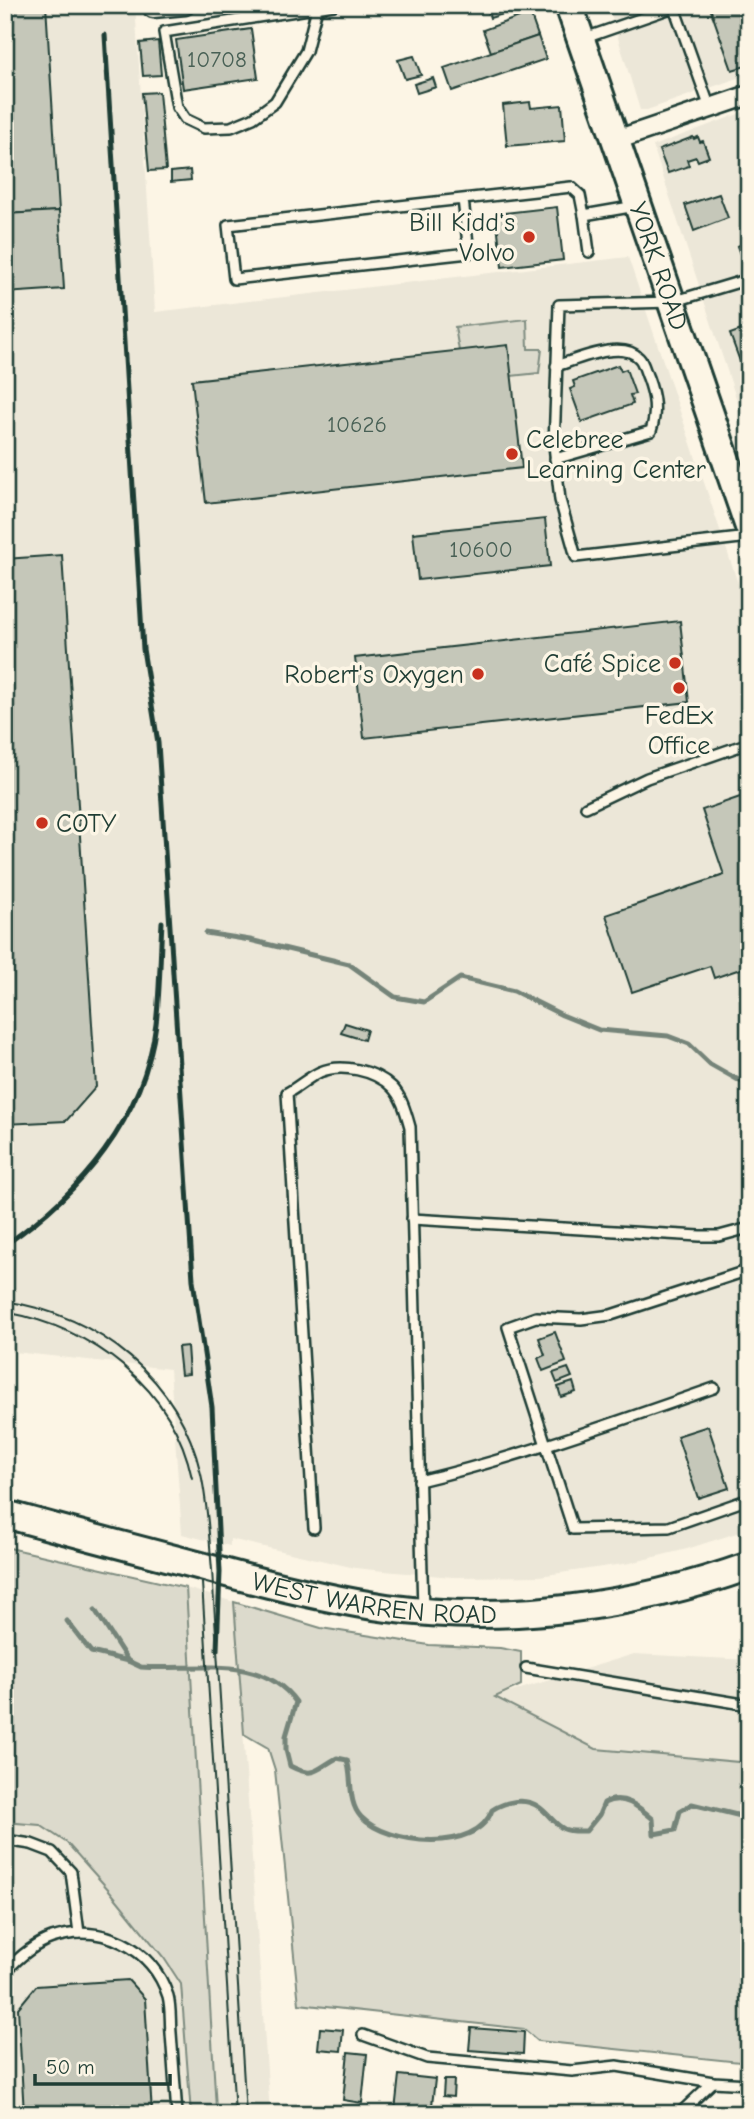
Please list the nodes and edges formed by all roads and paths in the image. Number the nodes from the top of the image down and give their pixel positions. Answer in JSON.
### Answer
{"nodes":[{"id":1,"x":185,"y":5,"type":"edge"},
{"id":2,"x":334,"y":5,"type":"edge"},
{"id":3,"x":569,"y":5,"type":"edge"},
{"id":4,"x":153,"y":8,"type":"dead end"},
{"id":5,"x":317,"y":8,"type":"junction"},
{"id":6,"x":580,"y":39,"type":"junction"},
{"id":7,"x":749,"y":95,"type":"edge"},
{"id":8,"x":710,"y":108,"type":"junction"},
{"id":9,"x":616,"y":140,"type":"junction"},
{"id":10,"x":463,"y":199,"type":"junction"},
{"id":11,"x":638,"y":205,"type":"junction"},
{"id":12,"x":584,"y":215,"type":"junction"},
{"id":13,"x":589,"y":252,"type":"dead end"},
{"id":14,"x":749,"y":279,"type":"edge"},
{"id":15,"x":672,"y":302,"type":"junction"},
{"id":16,"x":556,"y":366,"type":"junction"},
{"id":17,"x":555,"y":459,"type":"junction"},
{"id":18,"x":739,"y":473,"type":"edge"},
{"id":19,"x":749,"y":527,"type":"edge"},
{"id":20,"x":749,"y":537,"type":"edge"},
{"id":21,"x":749,"y":743,"type":"edge"},
{"id":22,"x":586,"y":807,"type":"dead end"},
{"id":23,"x":412,"y":1219,"type":"junction"},
{"id":24,"x":749,"y":1228,"type":"edge"},
{"id":25,"x":749,"y":1270,"type":"edge"},
{"id":26,"x":714,"y":1388,"type":"dead end"},
{"id":27,"x":546,"y":1446,"type":"junction"},
{"id":28,"x":419,"y":1481,"type":"junction"},
{"id":29,"x":749,"y":1499,"type":"edge"},
{"id":30,"x":5,"y":1514,"type":"edge"},
{"id":31,"x":314,"y":1528,"type":"dead end"},
{"id":32,"x":749,"y":1566,"type":"edge"},
{"id":33,"x":423,"y":1612,"type":"junction"},
{"id":34,"x":526,"y":1668,"type":"dead end"},
{"id":35,"x":749,"y":1705,"type":"edge"},
{"id":36,"x":5,"y":1840,"type":"edge"},
{"id":37,"x":79,"y":1933,"type":"junction"},
{"id":38,"x":5,"y":1972,"type":"edge"},
{"id":39,"x":363,"y":2035,"type":"dead end"},
{"id":40,"x":713,"y":2082,"type":"junction"},
{"id":41,"x":749,"y":2084,"type":"edge"},
{"id":42,"x":177,"y":2114,"type":"edge"},
{"id":43,"x":679,"y":2114,"type":"edge"}],
"edges":[{"from":1,"to":4,"type":"street"},
{"from":2,"to":5,"type":"lane"},
{"from":3,"to":6,"type":"main road","name":"YORK ROAD"},
{"from":5,"to":5,"type":"lane"},
{"from":6,"to":8,"type":"lane"},
{"from":6,"to":9,"type":"main road","name":"YORK ROAD"},
{"from":7,"to":8,"type":"street"},
{"from":8,"to":9,"type":"street"},
{"from":9,"to":11,"type":"main road","name":"YORK ROAD"},
{"from":10,"to":10,"type":"lane"},
{"from":10,"to":12,"type":"lane"},
{"from":11,"to":12,"type":"lane"},
{"from":11,"to":15,"type":"main road","name":"YORK ROAD"},
{"from":12,"to":13,"type":"lane"},
{"from":14,"to":15,"type":"lane"},
{"from":15,"to":16,"type":"lane"},
{"from":15,"to":18,"type":"main road","name":"YORK ROAD"},
{"from":16,"to":17,"type":"lane"},
{"from":16,"to":17,"type":"lane"},
{"from":17,"to":20,"type":"lane"},
{"from":18,"to":19,"type":"main road","name":"YORK ROAD"},
{"from":21,"to":22,"type":"lane"},
{"from":23,"to":24,"type":"lane"},
{"from":23,"to":28,"type":"lane"},
{"from":23,"to":31,"type":"lane"},
{"from":25,"to":27,"type":"lane"},
{"from":26,"to":27,"type":"lane"},
{"from":27,"to":28,"type":"lane"},
{"from":27,"to":29,"type":"lane"},
{"from":28,"to":33,"type":"lane"},
{"from":30,"to":33,"type":"main road","name":"WEST WARREN ROAD"},
{"from":32,"to":33,"type":"main road","name":"WEST WARREN ROAD"},
{"from":34,"to":35,"type":"lane"},
{"from":36,"to":37,"type":"lane"},
{"from":37,"to":38,"type":"lane"},
{"from":37,"to":42,"type":"lane"},
{"from":39,"to":40,"type":"lane"},
{"from":40,"to":41,"type":"lane"},
{"from":40,"to":43,"type":"lane"}]}
